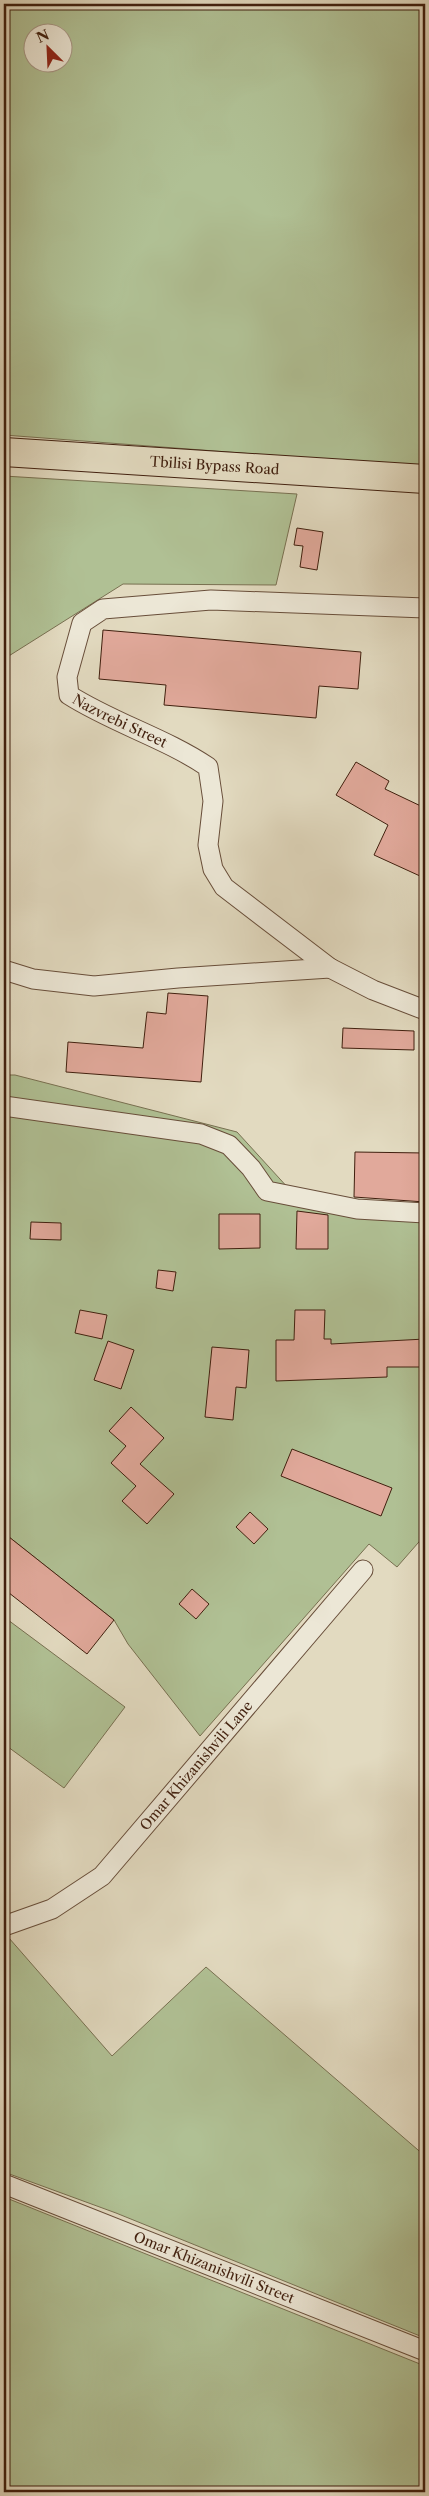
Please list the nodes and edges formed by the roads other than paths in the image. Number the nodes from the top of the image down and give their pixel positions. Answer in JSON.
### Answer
{"nodes":[{"id":1,"x":4,"y":452,"type":"edge"},
{"id":2,"x":425,"y":479,"type":"edge"},
{"id":3,"x":425,"y":608,"type":"edge"},
{"id":4,"x":330,"y":968,"type":"junction"},
{"id":5,"x":4,"y":970,"type":"edge"},
{"id":6,"x":425,"y":1010,"type":"edge"},
{"id":7,"x":4,"y":1106,"type":"edge"},
{"id":8,"x":425,"y":1213,"type":"edge"},
{"id":9,"x":363,"y":1570,"type":"dead end"},
{"id":10,"x":4,"y":1926,"type":"edge"},
{"id":11,"x":4,"y":2184,"type":"edge"},
{"id":12,"x":425,"y":2351,"type":"edge"}],
"edges":[{"from":1,"to":2,"type":"highway","name":"Tbilisi Bypass Road"},
{"from":3,"to":4,"type":"street","name":"Nazvrebi Street"},
{"from":4,"to":5,"type":"street"},
{"from":4,"to":6,"type":"street","name":"Nazvrebi Street"},
{"from":7,"to":8,"type":"street"},
{"from":9,"to":10,"type":"street","name":"Omar Khizanishvili Lane"},
{"from":11,"to":12,"type":"street","name":"Omar Khizanishvili Street"}]}
